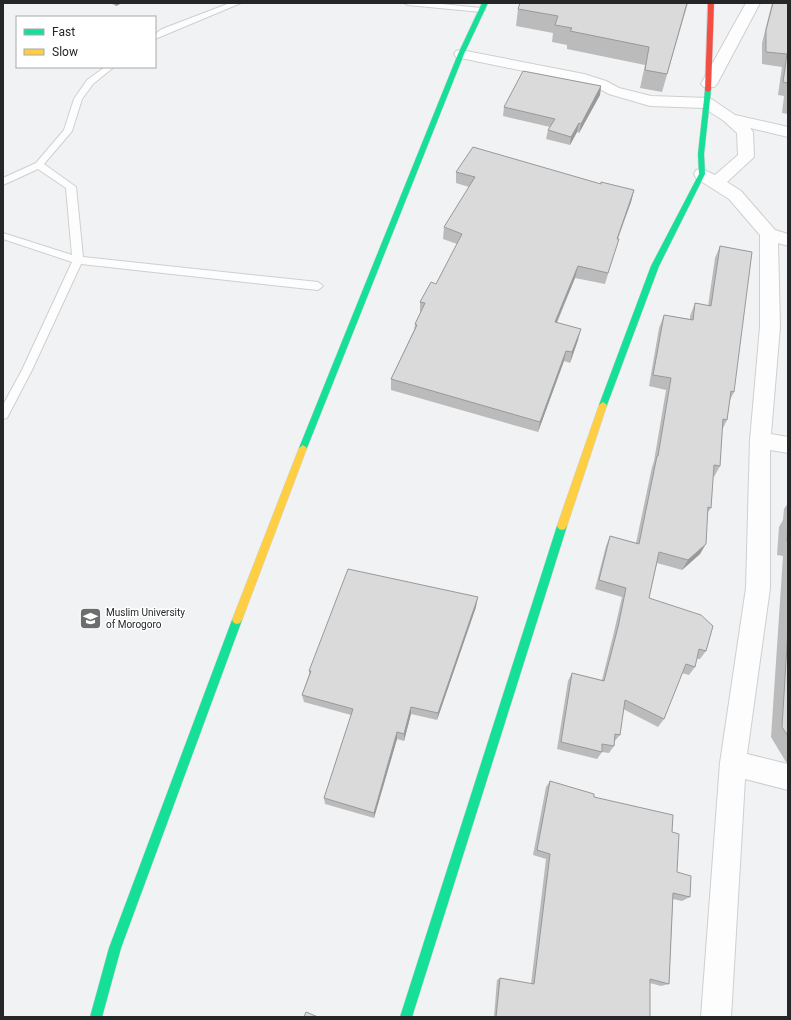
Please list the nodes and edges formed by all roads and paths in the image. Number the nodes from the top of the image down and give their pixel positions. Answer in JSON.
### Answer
{"nodes":[{"id":1,"x":237,"y":3,"type":"edge"},
{"id":2,"x":408,"y":3,"type":"edge"},
{"id":3,"x":711,"y":3,"type":"edge"},
{"id":4,"x":753,"y":3,"type":"edge"},
{"id":5,"x":483,"y":7,"type":"edge"},
{"id":6,"x":156,"y":36,"type":"edge"},
{"id":7,"x":461,"y":54,"type":"junction"},
{"id":8,"x":109,"y":68,"type":"edge"},
{"id":9,"x":709,"y":84,"type":"junction"},
{"id":10,"x":708,"y":103,"type":"junction"},
{"id":11,"x":730,"y":118,"type":"junction"},
{"id":12,"x":788,"y":132,"type":"edge"},
{"id":13,"x":39,"y":165,"type":"junction"},
{"id":14,"x":709,"y":179,"type":"junction"},
{"id":15,"x":3,"y":182,"type":"edge"},
{"id":16,"x":3,"y":236,"type":"edge"},
{"id":17,"x":778,"y":237,"type":"edge"},
{"id":18,"x":78,"y":260,"type":"junction"},
{"id":19,"x":318,"y":286,"type":"dead end"},
{"id":20,"x":21,"y":382,"type":"junction"},
{"id":21,"x":3,"y":397,"type":"edge"},
{"id":22,"x":3,"y":415,"type":"edge"},
{"id":23,"x":760,"y":440,"type":"junction"},
{"id":24,"x":788,"y":445,"type":"edge"},
{"id":25,"x":733,"y":763,"type":"junction"},
{"id":26,"x":788,"y":777,"type":"edge"},
{"id":27,"x":96,"y":1017,"type":"edge"},
{"id":28,"x":406,"y":1017,"type":"edge"},
{"id":29,"x":716,"y":1017,"type":"edge"}],
"edges":[{"from":1,"to":6,"type":"lane"},
{"from":2,"to":5,"type":"lane"},
{"from":3,"to":9,"type":"street"},
{"from":4,"to":9,"type":"street"},
{"from":5,"to":7,"type":"street"},
{"from":7,"to":10,"type":"street"},
{"from":7,"to":27,"type":"street"},
{"from":8,"to":13,"type":"lane"},
{"from":9,"to":10,"type":"street"},
{"from":10,"to":11,"type":"street"},
{"from":10,"to":14,"type":"street"},
{"from":11,"to":12,"type":"street"},
{"from":11,"to":14,"type":"street"},
{"from":13,"to":15,"type":"lane"},
{"from":13,"to":18,"type":"lane"},
{"from":14,"to":17,"type":"street"},
{"from":14,"to":28,"type":"street"},
{"from":16,"to":18,"type":"lane"},
{"from":17,"to":23,"type":"street"},
{"from":18,"to":19,"type":"lane"},
{"from":18,"to":20,"type":"lane"},
{"from":20,"to":21,"type":"lane"},
{"from":20,"to":22,"type":"lane"},
{"from":23,"to":24,"type":"street"},
{"from":23,"to":25,"type":"street"},
{"from":25,"to":26,"type":"street"},
{"from":25,"to":29,"type":"street"}]}
